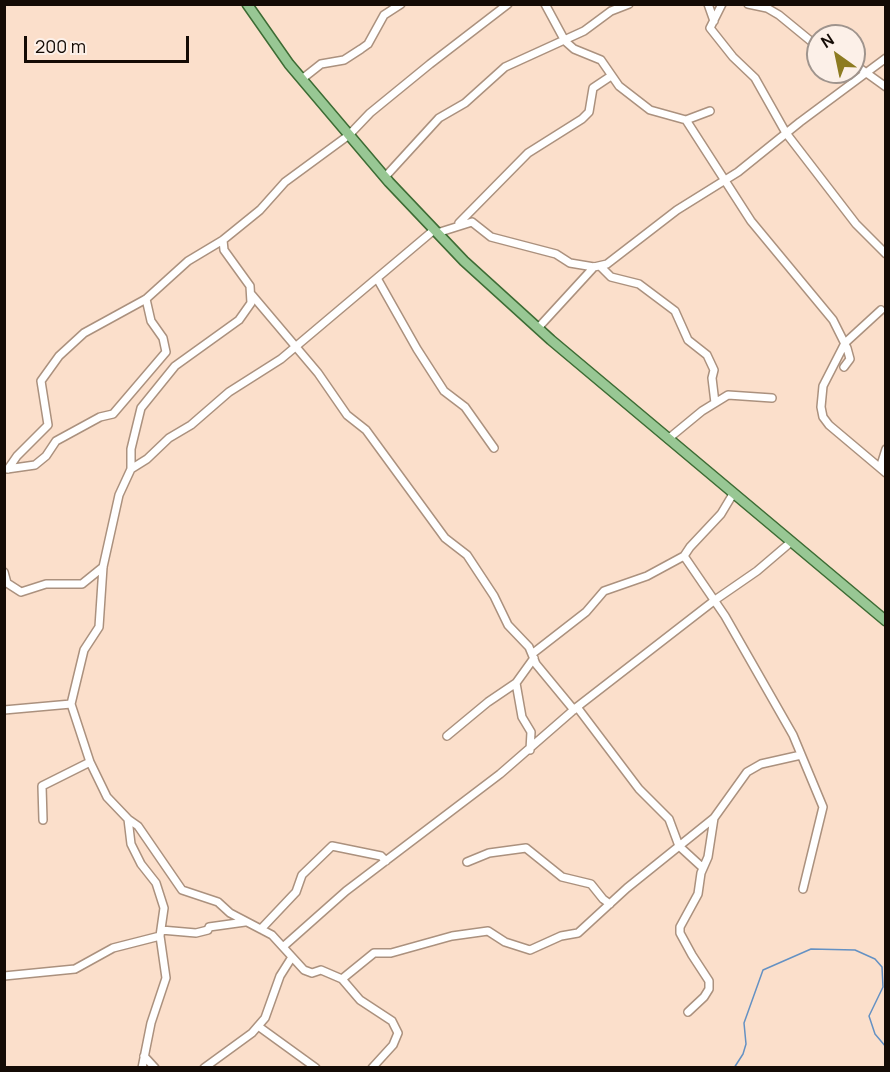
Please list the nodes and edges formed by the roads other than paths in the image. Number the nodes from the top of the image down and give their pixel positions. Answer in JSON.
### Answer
{"nodes":[{"id":1,"x":247,"y":4,"type":"edge"},
{"id":2,"x":401,"y":4,"type":"edge"},
{"id":3,"x":508,"y":4,"type":"edge"},
{"id":4,"x":545,"y":4,"type":"edge"},
{"id":5,"x":629,"y":4,"type":"edge"},
{"id":6,"x":708,"y":4,"type":"edge"},
{"id":7,"x":722,"y":4,"type":"edge"},
{"id":8,"x":748,"y":4,"type":"edge"},
{"id":9,"x":714,"y":21,"type":"junction"},
{"id":10,"x":806,"y":37,"type":"edge"},
{"id":11,"x":563,"y":39,"type":"junction"},
{"id":12,"x":885,"y":58,"type":"edge"},
{"id":13,"x":866,"y":72,"type":"joint"},
{"id":14,"x":611,"y":76,"type":"junction"},
{"id":15,"x":302,"y":79,"type":"junction"},
{"id":16,"x":850,"y":84,"type":"edge"},
{"id":17,"x":885,"y":87,"type":"edge"},
{"id":18,"x":710,"y":111,"type":"dead end"},
{"id":19,"x":686,"y":120,"type":"junction"},
{"id":20,"x":786,"y":133,"type":"junction"},
{"id":21,"x":349,"y":135,"type":"junction"},
{"id":22,"x":385,"y":177,"type":"junction"},
{"id":23,"x":727,"y":180,"type":"junction"},
{"id":24,"x":458,"y":225,"type":"junction"},
{"id":25,"x":436,"y":232,"type":"junction"},
{"id":26,"x":222,"y":240,"type":"junction"},
{"id":27,"x":885,"y":254,"type":"edge"},
{"id":28,"x":597,"y":267,"type":"junction"},
{"id":29,"x":378,"y":280,"type":"junction"},
{"id":30,"x":252,"y":295,"type":"junction"},
{"id":31,"x":146,"y":299,"type":"junction"},
{"id":32,"x":881,"y":310,"type":"dead end"},
{"id":33,"x":538,"y":328,"type":"junction"},
{"id":34,"x":845,"y":343,"type":"junction"},
{"id":35,"x":296,"y":347,"type":"junction"},
{"id":36,"x":844,"y":367,"type":"dead end"},
{"id":37,"x":772,"y":398,"type":"dead end"},
{"id":38,"x":715,"y":403,"type":"junction"},
{"id":39,"x":668,"y":439,"type":"junction"},
{"id":40,"x":494,"y":448,"type":"dead end"},
{"id":41,"x":885,"y":449,"type":"edge"},
{"id":42,"x":131,"y":469,"type":"junction"},
{"id":43,"x":6,"y":470,"type":"edge"},
{"id":44,"x":883,"y":471,"type":"edge"},
{"id":45,"x":733,"y":494,"type":"junction"},
{"id":46,"x":790,"y":542,"type":"junction"},
{"id":47,"x":684,"y":556,"type":"junction"},
{"id":48,"x":103,"y":567,"type":"junction"},
{"id":49,"x":4,"y":572,"type":"edge"},
{"id":50,"x":715,"y":600,"type":"junction"},
{"id":51,"x":885,"y":621,"type":"edge"},
{"id":52,"x":533,"y":656,"type":"junction"},
{"id":53,"x":516,"y":683,"type":"junction"},
{"id":54,"x":71,"y":704,"type":"junction"},
{"id":55,"x":575,"y":709,"type":"junction"},
{"id":56,"x":4,"y":710,"type":"edge"},
{"id":57,"x":447,"y":736,"type":"dead end"},
{"id":58,"x":530,"y":750,"type":"junction"},
{"id":59,"x":801,"y":755,"type":"junction"},
{"id":60,"x":90,"y":762,"type":"junction"},
{"id":61,"x":714,"y":818,"type":"junction"},
{"id":62,"x":128,"y":819,"type":"junction"},
{"id":63,"x":43,"y":820,"type":"dead end"},
{"id":64,"x":679,"y":846,"type":"junction"},
{"id":65,"x":386,"y":861,"type":"junction"},
{"id":66,"x":467,"y":862,"type":"dead end"},
{"id":67,"x":703,"y":868,"type":"junction"},
{"id":68,"x":802,"y":889,"type":"dead end"},
{"id":69,"x":610,"y":904,"type":"junction"},
{"id":70,"x":247,"y":922,"type":"junction"},
{"id":71,"x":261,"y":929,"type":"junction"},
{"id":72,"x":161,"y":933,"type":"junction"},
{"id":73,"x":284,"y":946,"type":"junction"},
{"id":74,"x":292,"y":957,"type":"junction"},
{"id":75,"x":4,"y":976,"type":"edge"},
{"id":76,"x":342,"y":979,"type":"junction"},
{"id":77,"x":688,"y":1012,"type":"dead end"},
{"id":78,"x":258,"y":1026,"type":"junction"},
{"id":79,"x":144,"y":1056,"type":"junction"},
{"id":80,"x":142,"y":1068,"type":"edge"},
{"id":81,"x":155,"y":1068,"type":"edge"},
{"id":82,"x":204,"y":1068,"type":"edge"},
{"id":83,"x":316,"y":1068,"type":"edge"},
{"id":84,"x":372,"y":1068,"type":"edge"}],
"edges":[{"from":1,"to":15,"type":"main road"},
{"from":2,"to":15,"type":"street"},
{"from":3,"to":21,"type":"street"},
{"from":4,"to":11,"type":"street"},
{"from":5,"to":11,"type":"street"},
{"from":6,"to":9,"type":"street"},
{"from":7,"to":9,"type":"street"},
{"from":8,"to":10,"type":"street"},
{"from":9,"to":20,"type":"street"},
{"from":11,"to":14,"type":"street"},
{"from":11,"to":22,"type":"street"},
{"from":12,"to":13,"type":"street"},
{"from":13,"to":17,"type":"street"},
{"from":14,"to":19,"type":"street"},
{"from":14,"to":24,"type":"street"},
{"from":15,"to":21,"type":"main road"},
{"from":16,"to":20,"type":"street"},
{"from":18,"to":19,"type":"street"},
{"from":19,"to":23,"type":"street"},
{"from":20,"to":23,"type":"street"},
{"from":20,"to":27,"type":"street"},
{"from":21,"to":22,"type":"main road"},
{"from":21,"to":26,"type":"street"},
{"from":22,"to":25,"type":"main road"},
{"from":23,"to":28,"type":"street"},
{"from":23,"to":34,"type":"street"},
{"from":24,"to":25,"type":"street"},
{"from":24,"to":28,"type":"street"},
{"from":25,"to":29,"type":"street"},
{"from":25,"to":33,"type":"main road"},
{"from":26,"to":30,"type":"street"},
{"from":26,"to":31,"type":"street"},
{"from":28,"to":33,"type":"street"},
{"from":28,"to":38,"type":"street"},
{"from":29,"to":35,"type":"street"},
{"from":29,"to":40,"type":"street"},
{"from":30,"to":35,"type":"street"},
{"from":30,"to":42,"type":"street"},
{"from":31,"to":43,"type":"street"},
{"from":31,"to":43,"type":"street"},
{"from":32,"to":34,"type":"street"},
{"from":33,"to":39,"type":"main road"},
{"from":34,"to":36,"type":"street"},
{"from":34,"to":44,"type":"street"},
{"from":35,"to":42,"type":"street"},
{"from":35,"to":52,"type":"street"},
{"from":37,"to":38,"type":"street"},
{"from":38,"to":39,"type":"street"},
{"from":39,"to":45,"type":"main road"},
{"from":41,"to":44,"type":"street"},
{"from":42,"to":48,"type":"street"},
{"from":45,"to":46,"type":"main road"},
{"from":45,"to":47,"type":"street"},
{"from":46,"to":50,"type":"street"},
{"from":46,"to":51,"type":"main road"},
{"from":47,"to":50,"type":"street"},
{"from":47,"to":52,"type":"street"},
{"from":48,"to":49,"type":"street"},
{"from":48,"to":54,"type":"street"},
{"from":50,"to":55,"type":"street"},
{"from":50,"to":59,"type":"street"},
{"from":52,"to":53,"type":"street"},
{"from":52,"to":55,"type":"street"},
{"from":53,"to":57,"type":"street"},
{"from":53,"to":58,"type":"street"},
{"from":54,"to":56,"type":"street"},
{"from":54,"to":60,"type":"street"},
{"from":55,"to":58,"type":"street"},
{"from":55,"to":64,"type":"street"},
{"from":58,"to":65,"type":"street"},
{"from":59,"to":61,"type":"street"},
{"from":59,"to":68,"type":"street"},
{"from":60,"to":62,"type":"street"},
{"from":60,"to":63,"type":"street"},
{"from":61,"to":64,"type":"street"},
{"from":61,"to":67,"type":"street"},
{"from":62,"to":70,"type":"street"},
{"from":62,"to":72,"type":"street"},
{"from":64,"to":67,"type":"street"},
{"from":64,"to":69,"type":"street"},
{"from":65,"to":71,"type":"street"},
{"from":65,"to":73,"type":"street"},
{"from":66,"to":69,"type":"street"},
{"from":67,"to":77,"type":"street"},
{"from":69,"to":76,"type":"street"},
{"from":70,"to":71,"type":"street"},
{"from":70,"to":72,"type":"street"},
{"from":71,"to":73,"type":"street"},
{"from":72,"to":75,"type":"street"},
{"from":72,"to":79,"type":"street"},
{"from":73,"to":74,"type":"street"},
{"from":74,"to":76,"type":"street"},
{"from":74,"to":78,"type":"street"},
{"from":76,"to":84,"type":"street"},
{"from":78,"to":82,"type":"street"},
{"from":78,"to":83,"type":"street"},
{"from":79,"to":80,"type":"street"},
{"from":79,"to":81,"type":"street"}]}
